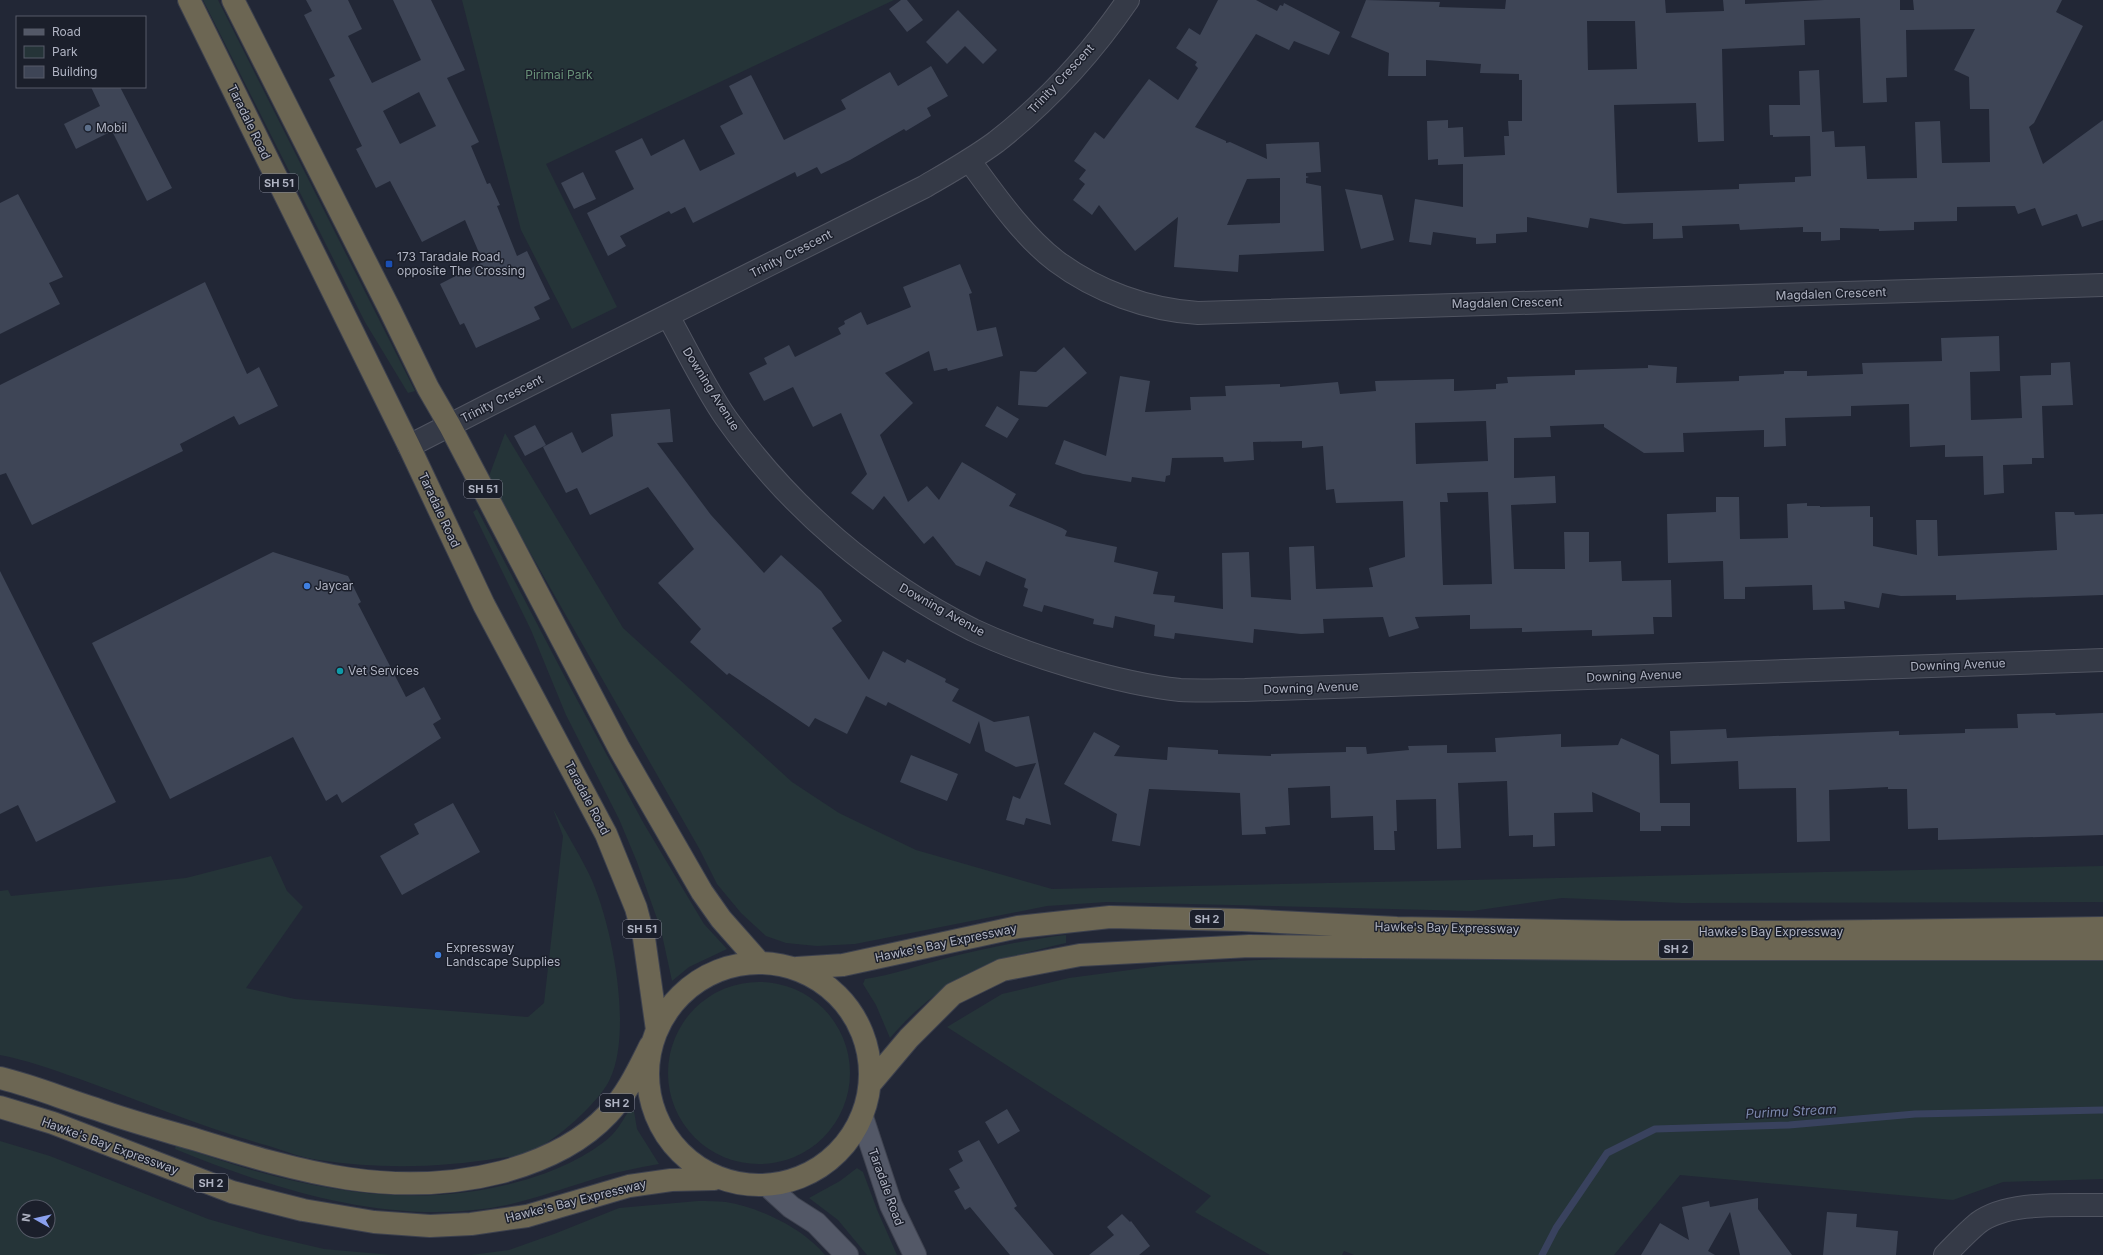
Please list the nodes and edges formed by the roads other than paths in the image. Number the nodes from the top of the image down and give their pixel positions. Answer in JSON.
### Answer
{"nodes":[{"id":1,"x":189,"y":0,"type":"edge"},
{"id":2,"x":233,"y":0,"type":"edge"},
{"id":3,"x":1128,"y":0,"type":"edge"},
{"id":4,"x":969,"y":160,"type":"junction"},
{"id":5,"x":2103,"y":285,"type":"edge"},
{"id":6,"x":668,"y":316,"type":"junction"},
{"id":7,"x":450,"y":426,"type":"junction"},
{"id":8,"x":409,"y":446,"type":"junction"},
{"id":9,"x":2103,"y":660,"type":"edge"},
{"id":10,"x":2103,"y":928,"type":"edge"},
{"id":11,"x":2103,"y":949,"type":"edge"},
{"id":12,"x":759,"y":962,"type":"junction"},
{"id":13,"x":797,"y":968,"type":"junction"},
{"id":14,"x":654,"y":1038,"type":"junction"},
{"id":15,"x":0,"y":1078,"type":"edge"},
{"id":16,"x":871,"y":1083,"type":"junction"},
{"id":17,"x":0,"y":1107,"type":"edge"},
{"id":18,"x":862,"y":1117,"type":"junction"},
{"id":19,"x":714,"y":1179,"type":"junction"},
{"id":20,"x":767,"y":1185,"type":"junction"},
{"id":21,"x":2103,"y":1205,"type":"edge"},
{"id":22,"x":847,"y":1255,"type":"edge"},
{"id":23,"x":915,"y":1255,"type":"edge"},
{"id":24,"x":1945,"y":1255,"type":"edge"}],
"edges":[{"from":1,"to":8,"type":"highway","name":"Taradale Road","number":"SH 51"},
{"from":2,"to":7,"type":"highway","number":"SH 51"},
{"from":3,"to":4,"type":"street","name":"Trinity Crescent"},
{"from":4,"to":5,"type":"street","name":"Magdalen Crescent"},
{"from":4,"to":6,"type":"street","name":"Trinity Crescent"},
{"from":6,"to":7,"type":"street","name":"Trinity Crescent"},
{"from":6,"to":9,"type":"street","name":"Downing Avenue"},
{"from":7,"to":8,"type":"street","name":"Trinity Crescent"},
{"from":7,"to":12,"type":"highway","number":"SH 51"},
{"from":8,"to":14,"type":"highway","name":"Taradale Road","number":"SH 51"},
{"from":10,"to":13,"type":"highway","name":"Hawke's Bay Expressway","number":"SH 2"},
{"from":11,"to":16,"type":"highway","name":"Hawke's Bay Expressway","number":"SH 2"},
{"from":12,"to":13,"type":"highway","number":"SH 2"},
{"from":12,"to":14,"type":"highway","number":"SH 2"},
{"from":13,"to":16,"type":"highway"},
{"from":14,"to":15,"type":"highway","number":"SH 2"},
{"from":14,"to":19,"type":"highway","name":"Taradale Road"},
{"from":16,"to":18,"type":"highway","number":"SH 2"},
{"from":17,"to":19,"type":"highway","name":"Hawke's Bay Expressway","number":"SH 2"},
{"from":18,"to":20,"type":"highway","number":"SH 2"},
{"from":18,"to":23,"type":"main road","name":"Taradale Road"},
{"from":19,"to":20,"type":"highway","number":"SH 2"},
{"from":20,"to":22,"type":"main road"},
{"from":21,"to":24,"type":"street"}]}
